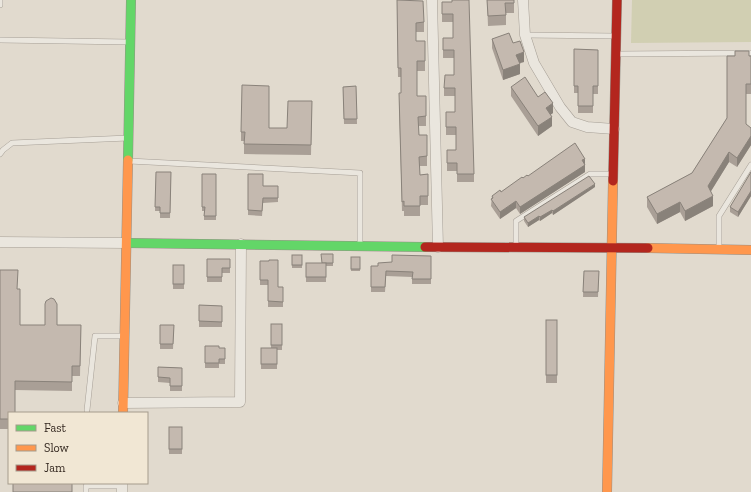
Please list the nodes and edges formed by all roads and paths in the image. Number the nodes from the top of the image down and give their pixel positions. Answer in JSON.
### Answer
{"nodes":[{"id":1,"x":0,"y":0,"type":"edge"},
{"id":2,"x":131,"y":0,"type":"edge"},
{"id":3,"x":432,"y":0,"type":"edge"},
{"id":4,"x":523,"y":0,"type":"edge"},
{"id":5,"x":617,"y":0,"type":"edge"},
{"id":6,"x":0,"y":5,"type":"edge"},
{"id":7,"x":525,"y":35,"type":"junction"},
{"id":8,"x":616,"y":36,"type":"junction"},
{"id":9,"x":0,"y":40,"type":"edge"},
{"id":10,"x":130,"y":42,"type":"junction"},
{"id":11,"x":751,"y":53,"type":"edge"},
{"id":12,"x":616,"y":54,"type":"junction"},
{"id":13,"x":614,"y":129,"type":"junction"},
{"id":14,"x":128,"y":138,"type":"junction"},
{"id":15,"x":0,"y":154,"type":"edge"},
{"id":16,"x":128,"y":161,"type":"junction"},
{"id":17,"x":751,"y":165,"type":"edge"},
{"id":18,"x":613,"y":174,"type":"junction"},
{"id":19,"x":0,"y":242,"type":"edge"},
{"id":20,"x":127,"y":243,"type":"junction"},
{"id":21,"x":241,"y":244,"type":"junction"},
{"id":22,"x":360,"y":246,"type":"junction"},
{"id":23,"x":438,"y":247,"type":"junction"},
{"id":24,"x":516,"y":247,"type":"junction"},
{"id":25,"x":611,"y":247,"type":"junction"},
{"id":26,"x":719,"y":249,"type":"junction"},
{"id":27,"x":751,"y":250,"type":"edge"},
{"id":28,"x":124,"y":336,"type":"junction"},
{"id":29,"x":123,"y":408,"type":"edge"},
{"id":30,"x":87,"y":410,"type":"dead end"},
{"id":31,"x":122,"y":487,"type":"edge"},
{"id":32,"x":86,"y":492,"type":"edge"},
{"id":33,"x":607,"y":492,"type":"edge"}],
"edges":[{"from":1,"to":6,"type":"lane"},
{"from":2,"to":10,"type":"street"},
{"from":3,"to":23,"type":"street"},
{"from":4,"to":7,"type":"street"},
{"from":5,"to":8,"type":"street"},
{"from":7,"to":8,"type":"lane"},
{"from":7,"to":13,"type":"street"},
{"from":8,"to":12,"type":"street"},
{"from":9,"to":10,"type":"lane"},
{"from":10,"to":14,"type":"street"},
{"from":11,"to":12,"type":"lane"},
{"from":12,"to":13,"type":"street"},
{"from":13,"to":18,"type":"street"},
{"from":14,"to":15,"type":"lane"},
{"from":14,"to":16,"type":"street"},
{"from":16,"to":20,"type":"street"},
{"from":16,"to":22,"type":"lane"},
{"from":17,"to":26,"type":"lane"},
{"from":18,"to":24,"type":"lane"},
{"from":18,"to":25,"type":"street"},
{"from":19,"to":20,"type":"street"},
{"from":20,"to":21,"type":"street"},
{"from":20,"to":28,"type":"street"},
{"from":21,"to":22,"type":"street"},
{"from":21,"to":29,"type":"street"},
{"from":22,"to":23,"type":"street"},
{"from":23,"to":24,"type":"street"},
{"from":24,"to":25,"type":"street"},
{"from":25,"to":26,"type":"street"},
{"from":25,"to":33,"type":"street"},
{"from":26,"to":27,"type":"street"},
{"from":28,"to":29,"type":"street"},
{"from":28,"to":30,"type":"lane"},
{"from":31,"to":32,"type":"lane"}]}
